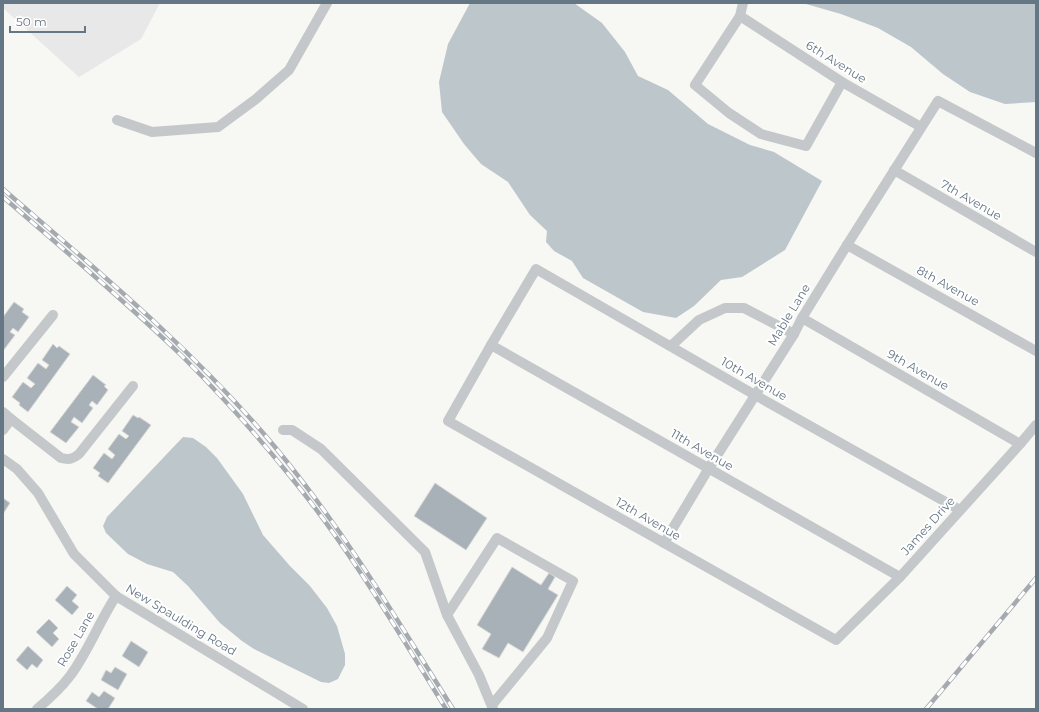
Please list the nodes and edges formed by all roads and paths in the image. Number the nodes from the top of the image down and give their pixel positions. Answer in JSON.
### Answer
{"nodes":[{"id":1,"x":327,"y":3,"type":"edge"},
{"id":2,"x":743,"y":3,"type":"edge"},
{"id":3,"x":740,"y":16,"type":"junction"},
{"id":4,"x":842,"y":82,"type":"junction"},
{"id":5,"x":117,"y":120,"type":"dead end"},
{"id":6,"x":921,"y":128,"type":"junction"},
{"id":7,"x":1036,"y":153,"type":"edge"},
{"id":8,"x":894,"y":170,"type":"junction"},
{"id":9,"x":847,"y":244,"type":"junction"},
{"id":10,"x":1036,"y":252,"type":"edge"},
{"id":11,"x":53,"y":315,"type":"dead end"},
{"id":12,"x":802,"y":318,"type":"junction"},
{"id":13,"x":794,"y":334,"type":"junction"},
{"id":14,"x":491,"y":345,"type":"junction"},
{"id":15,"x":671,"y":346,"type":"junction"},
{"id":16,"x":1036,"y":351,"type":"edge"},
{"id":17,"x":3,"y":377,"type":"edge"},
{"id":18,"x":132,"y":386,"type":"dead end"},
{"id":19,"x":755,"y":395,"type":"junction"},
{"id":20,"x":7,"y":415,"type":"edge"},
{"id":21,"x":1036,"y":425,"type":"edge"},
{"id":22,"x":3,"y":430,"type":"edge"},
{"id":23,"x":283,"y":430,"type":"dead end"},
{"id":24,"x":1020,"y":444,"type":"junction"},
{"id":25,"x":3,"y":459,"type":"edge"},
{"id":26,"x":708,"y":468,"type":"junction"},
{"id":27,"x":960,"y":510,"type":"junction"},
{"id":28,"x":664,"y":543,"type":"junction"},
{"id":29,"x":900,"y":577,"type":"junction"},
{"id":30,"x":116,"y":596,"type":"junction"},
{"id":31,"x":447,"y":615,"type":"junction"},
{"id":32,"x":836,"y":640,"type":"joint"},
{"id":33,"x":493,"y":707,"type":"edge"},
{"id":34,"x":37,"y":709,"type":"edge"},
{"id":35,"x":303,"y":709,"type":"edge"}],
"edges":[{"from":1,"to":5,"type":"street"},
{"from":2,"to":3,"type":"street"},
{"from":3,"to":4,"type":"street","name":"6th Avenue"},
{"from":3,"to":4,"type":"street"},
{"from":4,"to":6,"type":"street","name":"6th Avenue"},
{"from":6,"to":7,"type":"street","name":"Mable Lane"},
{"from":6,"to":8,"type":"street","name":"Mable Lane"},
{"from":8,"to":9,"type":"street","name":"Mable Lane"},
{"from":8,"to":10,"type":"street","name":"7th Avenue"},
{"from":9,"to":12,"type":"street","name":"Mable Lane"},
{"from":9,"to":16,"type":"street","name":"8th Avenue"},
{"from":11,"to":17,"type":"street"},
{"from":12,"to":13,"type":"street","name":"Mable Lane"},
{"from":12,"to":24,"type":"street","name":"9th Avenue"},
{"from":13,"to":15,"type":"street"},
{"from":13,"to":19,"type":"street","name":"Mable Lane"},
{"from":14,"to":15,"type":"street","name":"10th Avenue"},
{"from":14,"to":26,"type":"street","name":"11th Avenue"},
{"from":14,"to":28,"type":"street","name":"12th Avenue"},
{"from":15,"to":19,"type":"street","name":"10th Avenue"},
{"from":18,"to":20,"type":"street"},
{"from":19,"to":26,"type":"street","name":"Mable Lane"},
{"from":19,"to":27,"type":"street","name":"10th Avenue"},
{"from":20,"to":22,"type":"street"},
{"from":21,"to":24,"type":"street","name":"James Drive"},
{"from":23,"to":31,"type":"street"},
{"from":24,"to":27,"type":"street","name":"James Drive"},
{"from":25,"to":30,"type":"street","name":"New Spaulding Road"},
{"from":26,"to":28,"type":"street","name":"Mable Lane"},
{"from":26,"to":29,"type":"street","name":"11th Avenue"},
{"from":27,"to":29,"type":"street","name":"James Drive"},
{"from":28,"to":32,"type":"street","name":"12th Avenue"},
{"from":29,"to":32,"type":"street","name":"James Drive"},
{"from":30,"to":34,"type":"street","name":"Rose Lane"},
{"from":30,"to":35,"type":"street","name":"New Spaulding Road"},
{"from":31,"to":33,"type":"street"},
{"from":31,"to":33,"type":"street"}]}
